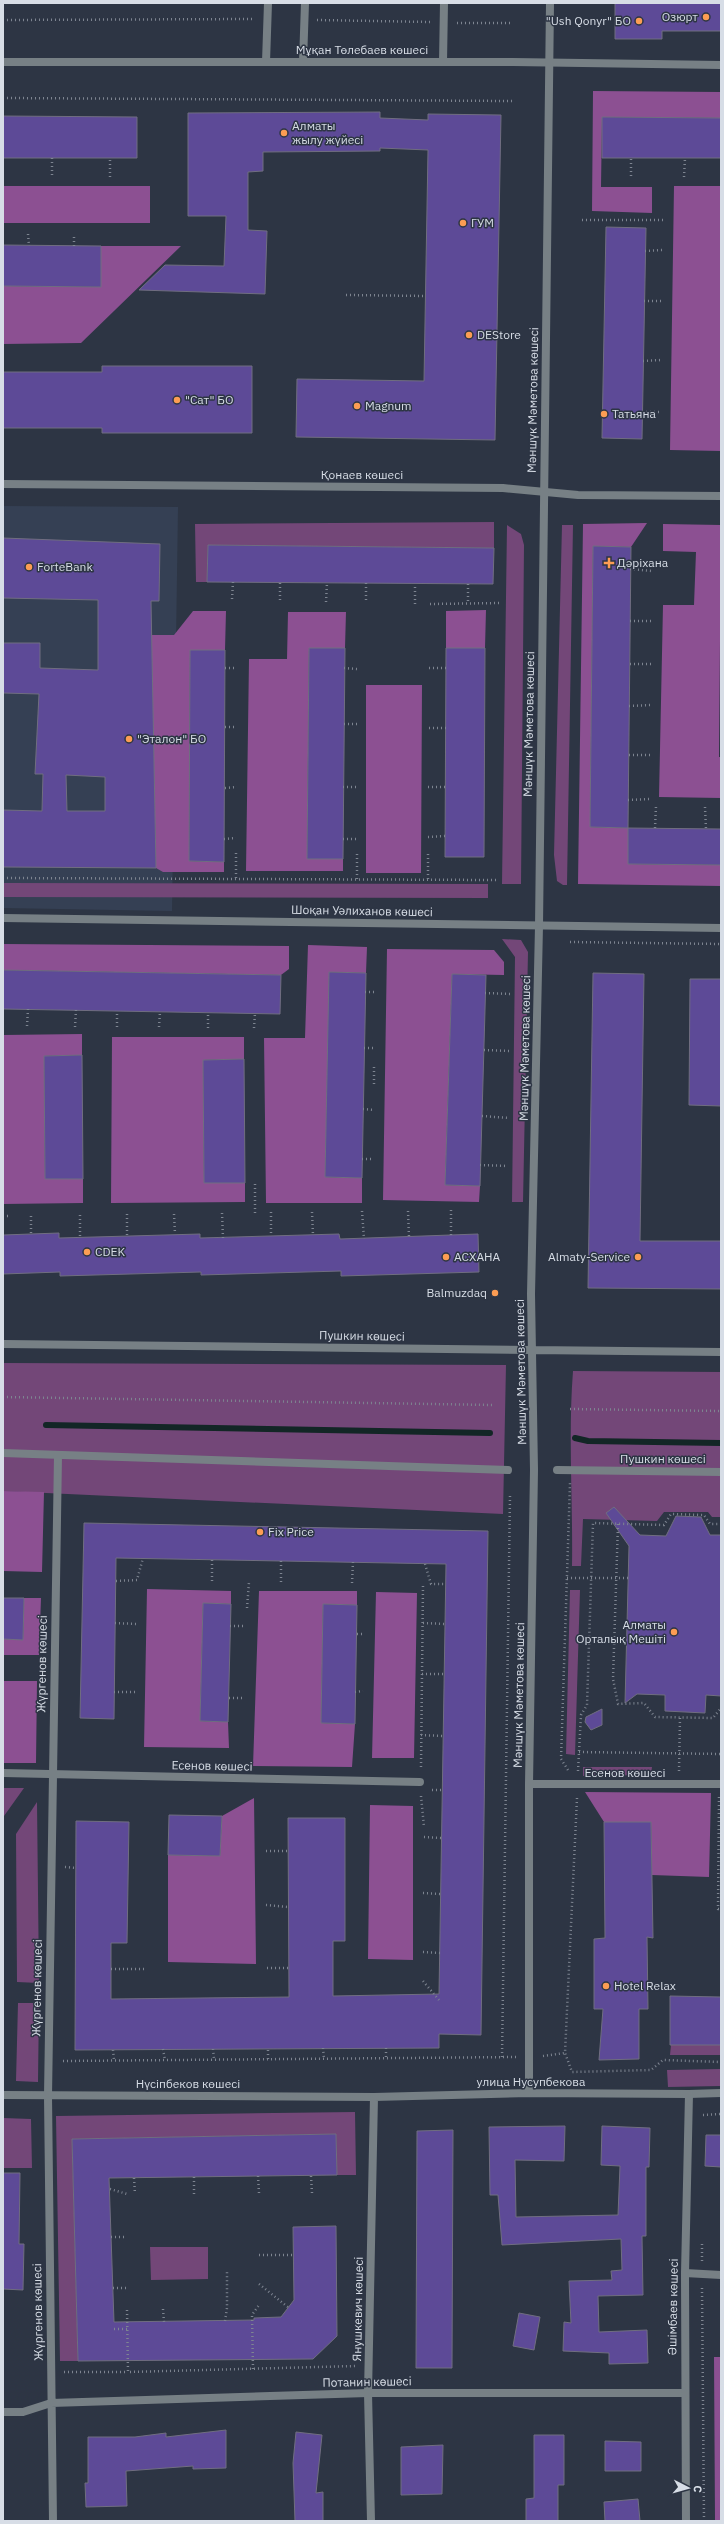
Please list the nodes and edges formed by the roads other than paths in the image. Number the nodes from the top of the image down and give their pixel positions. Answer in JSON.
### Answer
{"nodes":[{"id":1,"x":268,"y":3,"type":"edge"},
{"id":2,"x":304,"y":3,"type":"edge"},
{"id":3,"x":444,"y":3,"type":"edge"},
{"id":4,"x":550,"y":3,"type":"edge"},
{"id":5,"x":3,"y":62,"type":"edge"},
{"id":6,"x":266,"y":62,"type":"junction"},
{"id":7,"x":303,"y":62,"type":"junction"},
{"id":8,"x":443,"y":62,"type":"junction"},
{"id":9,"x":550,"y":63,"type":"junction"},
{"id":10,"x":721,"y":65,"type":"edge"},
{"id":11,"x":3,"y":484,"type":"edge"},
{"id":12,"x":543,"y":491,"type":"junction"},
{"id":13,"x":721,"y":496,"type":"edge"},
{"id":14,"x":3,"y":918,"type":"edge"},
{"id":15,"x":539,"y":926,"type":"junction"},
{"id":16,"x":721,"y":928,"type":"edge"},
{"id":17,"x":3,"y":1344,"type":"edge"},
{"id":18,"x":531,"y":1350,"type":"junction"},
{"id":19,"x":721,"y":1352,"type":"edge"},
{"id":20,"x":3,"y":1453,"type":"edge"},
{"id":21,"x":58,"y":1455,"type":"junction"},
{"id":22,"x":508,"y":1470,"type":"dead end"},
{"id":23,"x":558,"y":1470,"type":"dead end"},
{"id":24,"x":721,"y":1472,"type":"edge"},
{"id":25,"x":3,"y":1773,"type":"edge"},
{"id":26,"x":52,"y":1775,"type":"junction"},
{"id":27,"x":420,"y":1782,"type":"road end"},
{"id":28,"x":529,"y":1784,"type":"junction"},
{"id":29,"x":720,"y":1784,"type":"edge"},
{"id":30,"x":529,"y":2093,"type":"junction"},
{"id":31,"x":689,"y":2094,"type":"junction"},
{"id":32,"x":721,"y":2094,"type":"edge"},
{"id":33,"x":3,"y":2095,"type":"edge"},
{"id":34,"x":48,"y":2096,"type":"junction"},
{"id":35,"x":374,"y":2097,"type":"junction"},
{"id":36,"x":685,"y":2273,"type":"junction"},
{"id":37,"x":721,"y":2275,"type":"edge"},
{"id":38,"x":368,"y":2393,"type":"junction"},
{"id":39,"x":684,"y":2393,"type":"junction"},
{"id":40,"x":51,"y":2403,"type":"junction"},
{"id":41,"x":3,"y":2412,"type":"edge"},
{"id":42,"x":53,"y":2521,"type":"edge"},
{"id":43,"x":371,"y":2521,"type":"edge"},
{"id":44,"x":686,"y":2521,"type":"edge"}],
"edges":[{"from":1,"to":6,"type":"street"},
{"from":2,"to":7,"type":"street"},
{"from":3,"to":8,"type":"street"},
{"from":4,"to":9,"type":"street","name":"Мәншүк Мәметова көшесі"},
{"from":5,"to":6,"type":"street","name":"Мұқан Төлебаев көшесі"},
{"from":6,"to":7,"type":"street","name":"Мұқан Төлебаев көшесі"},
{"from":7,"to":8,"type":"street","name":"Мұқан Төлебаев көшесі"},
{"from":8,"to":9,"type":"street","name":"Мұқан Төлебаев көшесі"},
{"from":9,"to":10,"type":"street","name":"Мұқан Төлебаев көшесі"},
{"from":9,"to":12,"type":"street","name":"Мәншүк Мәметова көшесі"},
{"from":11,"to":12,"type":"street","name":"Қонаев көшесі"},
{"from":12,"to":13,"type":"street","name":"Қонаев көшесі"},
{"from":12,"to":15,"type":"street","name":"Мәншүк Мәметова көшесі"},
{"from":14,"to":15,"type":"street","name":"Шоқан Уәлиханов көшесі"},
{"from":15,"to":16,"type":"street","name":"Шоқан Уәлиханов көшесі"},
{"from":15,"to":18,"type":"street","name":"Мәншүк Мәметова көшесі"},
{"from":17,"to":18,"type":"street","name":"Пушкин көшесі"},
{"from":18,"to":19,"type":"street","name":"Пушкин көшесі"},
{"from":18,"to":28,"type":"street","name":"Мәншүк Мәметова көшесі"},
{"from":20,"to":21,"type":"street"},
{"from":21,"to":22,"type":"street"},
{"from":21,"to":26,"type":"street","name":"Жүргенов көшесі"},
{"from":23,"to":24,"type":"street","name":"Пушкин көшесі"},
{"from":25,"to":26,"type":"street","name":"Есенов көшесі"},
{"from":26,"to":27,"type":"street","name":"Есенов көшесі"},
{"from":26,"to":34,"type":"street","name":"Жүргенов көшесі"},
{"from":28,"to":29,"type":"street","name":"Есенов көшесі"},
{"from":28,"to":30,"type":"street","name":"Мәншүк Мәметова көшесі"},
{"from":30,"to":31,"type":"street","name":"улица Нусупбекова"},
{"from":30,"to":35,"type":"street","name":"улица Нусупбекова"},
{"from":31,"to":32,"type":"street"},
{"from":31,"to":36,"type":"street","name":"Әшімбаев көшесі"},
{"from":33,"to":34,"type":"street","name":"Нүсіпбеков көшесі"},
{"from":34,"to":35,"type":"street","name":"Нүсіпбеков көшесі"},
{"from":34,"to":40,"type":"street","name":"Жүргенов көшесі"},
{"from":35,"to":38,"type":"street","name":"Янушкевич көшесі"},
{"from":36,"to":37,"type":"street"},
{"from":36,"to":39,"type":"street","name":"Әшімбаев көшесі"},
{"from":38,"to":39,"type":"street","name":"Потанин көшесі"},
{"from":38,"to":40,"type":"street","name":"Потанин көшесі"},
{"from":38,"to":43,"type":"street","name":"Янушкевич көшесі"},
{"from":39,"to":44,"type":"street","name":"Әшімбаев көшесі"},
{"from":40,"to":41,"type":"street","name":"Потанин көшесі"},
{"from":40,"to":42,"type":"street","name":"Жүргенов көшесі"}]}
